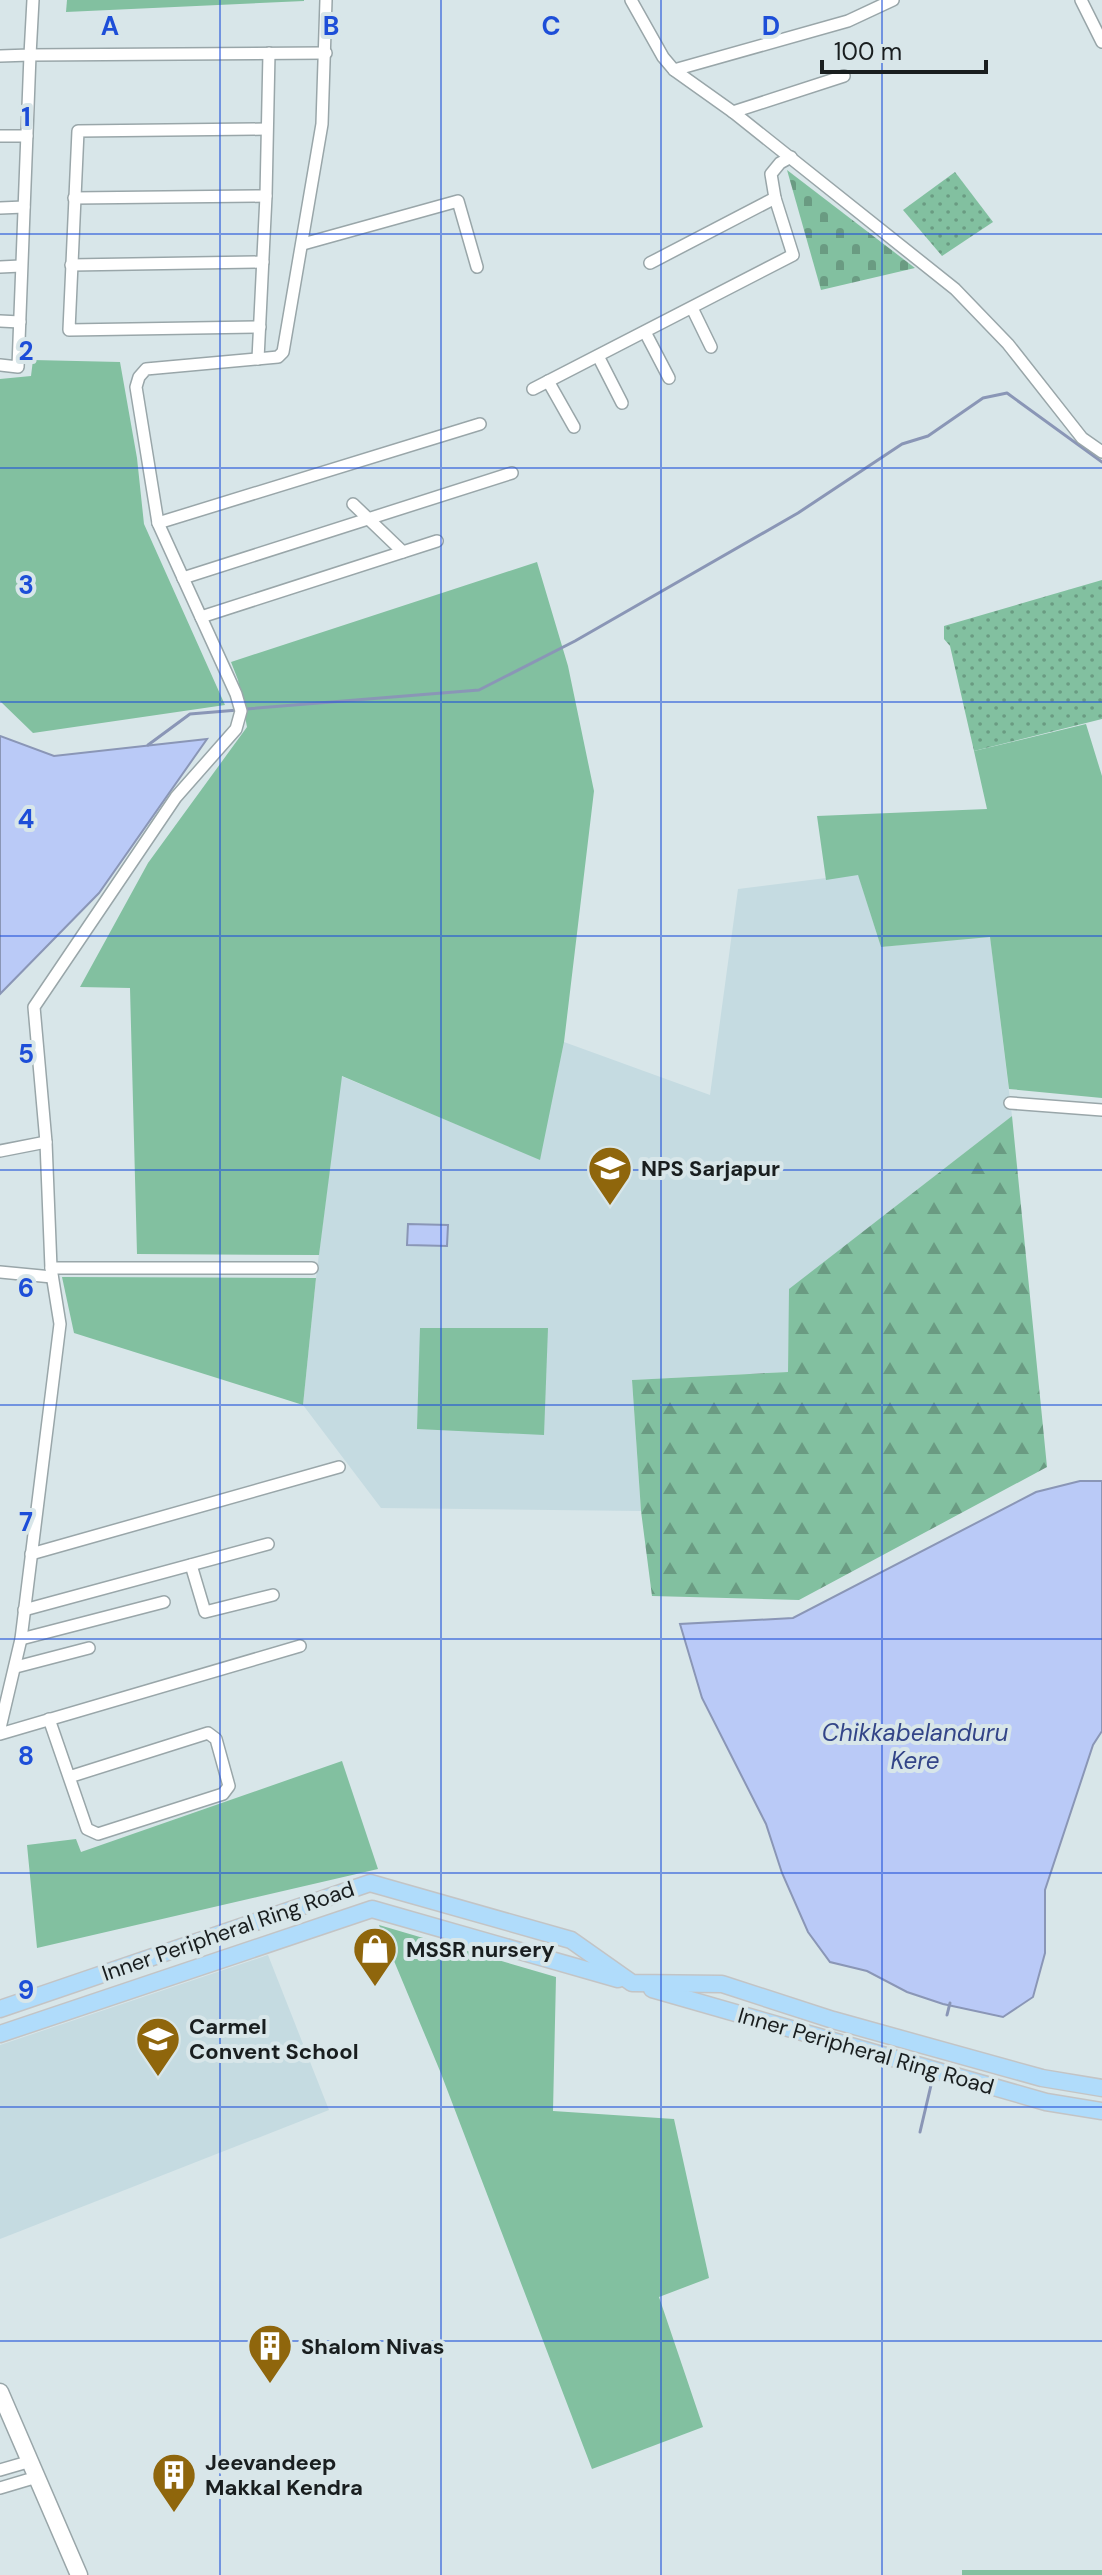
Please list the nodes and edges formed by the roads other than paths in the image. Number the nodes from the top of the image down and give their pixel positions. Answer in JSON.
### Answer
{"nodes":[{"id":1,"x":33,"y":0,"type":"edge"},
{"id":2,"x":326,"y":0,"type":"edge"},
{"id":3,"x":631,"y":0,"type":"edge"},
{"id":4,"x":893,"y":0,"type":"edge"},
{"id":5,"x":1081,"y":0,"type":"edge"},
{"id":6,"x":1102,"y":42,"type":"edge"},
{"id":7,"x":269,"y":53,"type":"junction"},
{"id":8,"x":326,"y":53,"type":"junction"},
{"id":9,"x":30,"y":55,"type":"junction"},
{"id":10,"x":0,"y":56,"type":"edge"},
{"id":11,"x":674,"y":70,"type":"junction"},
{"id":12,"x":844,"y":76,"type":"dead end"},
{"id":13,"x":733,"y":112,"type":"junction"},
{"id":14,"x":266,"y":129,"type":"junction"},
{"id":15,"x":0,"y":136,"type":"edge"},
{"id":16,"x":27,"y":136,"type":"junction"},
{"id":17,"x":791,"y":157,"type":"junction"},
{"id":18,"x":266,"y":196,"type":"junction"},
{"id":19,"x":74,"y":198,"type":"junction"},
{"id":20,"x":775,"y":198,"type":"junction"},
{"id":21,"x":24,"y":207,"type":"junction"},
{"id":22,"x":0,"y":208,"type":"edge"},
{"id":23,"x":303,"y":244,"type":"junction"},
{"id":24,"x":263,"y":262,"type":"junction"},
{"id":25,"x":650,"y":263,"type":"dead end"},
{"id":26,"x":71,"y":265,"type":"junction"},
{"id":27,"x":21,"y":266,"type":"junction"},
{"id":28,"x":0,"y":267,"type":"edge"},
{"id":29,"x":477,"y":267,"type":"dead end"},
{"id":30,"x":692,"y":308,"type":"junction"},
{"id":31,"x":0,"y":321,"type":"edge"},
{"id":32,"x":20,"y":322,"type":"junction"},
{"id":33,"x":260,"y":327,"type":"junction"},
{"id":34,"x":645,"y":332,"type":"junction"},
{"id":35,"x":711,"y":347,"type":"dead end"},
{"id":36,"x":598,"y":356,"type":"junction"},
{"id":37,"x":258,"y":359,"type":"junction"},
{"id":38,"x":0,"y":365,"type":"edge"},
{"id":39,"x":669,"y":378,"type":"dead end"},
{"id":40,"x":548,"y":381,"type":"junction"},
{"id":41,"x":533,"y":389,"type":"dead end"},
{"id":42,"x":622,"y":403,"type":"dead end"},
{"id":43,"x":480,"y":424,"type":"dead end"},
{"id":44,"x":574,"y":427,"type":"dead end"},
{"id":45,"x":1102,"y":452,"type":"edge"},
{"id":46,"x":512,"y":473,"type":"dead end"},
{"id":47,"x":353,"y":504,"type":"dead end"},
{"id":48,"x":368,"y":519,"type":"junction"},
{"id":49,"x":158,"y":523,"type":"junction"},
{"id":50,"x":437,"y":541,"type":"dead end"},
{"id":51,"x":403,"y":552,"type":"junction"},
{"id":52,"x":183,"y":578,"type":"junction"},
{"id":53,"x":201,"y":617,"type":"junction"},
{"id":54,"x":1010,"y":1103,"type":"dead end"},
{"id":55,"x":1102,"y":1110,"type":"edge"},
{"id":56,"x":46,"y":1142,"type":"junction"},
{"id":57,"x":0,"y":1151,"type":"edge"},
{"id":58,"x":312,"y":1268,"type":"dead end"},
{"id":59,"x":0,"y":1272,"type":"edge"},
{"id":60,"x":51,"y":1272,"type":"junction"},
{"id":61,"x":339,"y":1467,"type":"dead end"},
{"id":62,"x":268,"y":1544,"type":"dead end"},
{"id":63,"x":31,"y":1554,"type":"junction"},
{"id":64,"x":191,"y":1565,"type":"junction"},
{"id":65,"x":273,"y":1595,"type":"dead end"},
{"id":66,"x":164,"y":1602,"type":"dead end"},
{"id":67,"x":24,"y":1610,"type":"junction"},
{"id":68,"x":21,"y":1639,"type":"junction"},
{"id":69,"x":300,"y":1646,"type":"dead end"},
{"id":70,"x":89,"y":1648,"type":"dead end"},
{"id":71,"x":16,"y":1667,"type":"junction"},
{"id":72,"x":49,"y":1719,"type":"junction"},
{"id":73,"x":0,"y":1731,"type":"edge"},
{"id":74,"x":69,"y":1777,"type":"junction"},
{"id":75,"x":632,"y":1983,"type":"junction"},
{"id":76,"x":0,"y":2009,"type":"edge"},
{"id":77,"x":0,"y":2034,"type":"edge"},
{"id":78,"x":1102,"y":2088,"type":"edge"},
{"id":79,"x":1102,"y":2111,"type":"edge"},
{"id":80,"x":0,"y":2392,"type":"edge"},
{"id":81,"x":34,"y":2469,"type":"junction"},
{"id":82,"x":0,"y":2470,"type":"edge"},
{"id":83,"x":0,"y":2488,"type":"edge"},
{"id":84,"x":79,"y":2575,"type":"edge"}],
"edges":[{"from":1,"to":9,"type":"street"},
{"from":2,"to":8,"type":"street"},
{"from":3,"to":11,"type":"street"},
{"from":4,"to":11,"type":"street"},
{"from":5,"to":6,"type":"street"},
{"from":7,"to":8,"type":"street"},
{"from":7,"to":9,"type":"street"},
{"from":7,"to":14,"type":"street"},
{"from":8,"to":23,"type":"street"},
{"from":9,"to":10,"type":"street"},
{"from":9,"to":16,"type":"street"},
{"from":11,"to":13,"type":"street"},
{"from":12,"to":13,"type":"street"},
{"from":13,"to":17,"type":"street"},
{"from":14,"to":18,"type":"street"},
{"from":14,"to":19,"type":"street"},
{"from":15,"to":16,"type":"street"},
{"from":16,"to":21,"type":"street"},
{"from":17,"to":20,"type":"street"},
{"from":17,"to":45,"type":"street"},
{"from":18,"to":19,"type":"street"},
{"from":18,"to":24,"type":"street"},
{"from":19,"to":26,"type":"street"},
{"from":20,"to":25,"type":"street"},
{"from":20,"to":30,"type":"street"},
{"from":21,"to":22,"type":"street"},
{"from":21,"to":27,"type":"street"},
{"from":23,"to":29,"type":"street"},
{"from":23,"to":37,"type":"street"},
{"from":24,"to":26,"type":"street"},
{"from":24,"to":33,"type":"street"},
{"from":26,"to":33,"type":"street"},
{"from":27,"to":28,"type":"street"},
{"from":27,"to":32,"type":"street"},
{"from":30,"to":34,"type":"street"},
{"from":30,"to":35,"type":"street"},
{"from":31,"to":32,"type":"street"},
{"from":32,"to":38,"type":"street"},
{"from":33,"to":37,"type":"street"},
{"from":34,"to":36,"type":"street"},
{"from":34,"to":39,"type":"street"},
{"from":36,"to":40,"type":"street"},
{"from":36,"to":42,"type":"street"},
{"from":37,"to":49,"type":"street"},
{"from":40,"to":41,"type":"street"},
{"from":40,"to":44,"type":"street"},
{"from":43,"to":49,"type":"street"},
{"from":46,"to":48,"type":"street"},
{"from":47,"to":48,"type":"street"},
{"from":48,"to":51,"type":"street"},
{"from":48,"to":52,"type":"street"},
{"from":49,"to":52,"type":"street"},
{"from":50,"to":51,"type":"street"},
{"from":51,"to":53,"type":"street"},
{"from":52,"to":53,"type":"street"},
{"from":53,"to":56,"type":"street"},
{"from":54,"to":55,"type":"street"},
{"from":56,"to":57,"type":"street"},
{"from":56,"to":60,"type":"street"},
{"from":58,"to":60,"type":"street"},
{"from":59,"to":60,"type":"street"},
{"from":60,"to":63,"type":"street"},
{"from":61,"to":63,"type":"street"},
{"from":62,"to":64,"type":"street"},
{"from":63,"to":67,"type":"street"},
{"from":64,"to":65,"type":"street"},
{"from":64,"to":67,"type":"street"},
{"from":66,"to":68,"type":"street"},
{"from":67,"to":68,"type":"street"},
{"from":68,"to":71,"type":"street"},
{"from":69,"to":72,"type":"street"},
{"from":70,"to":71,"type":"street"},
{"from":71,"to":73,"type":"street"},
{"from":72,"to":73,"type":"street"},
{"from":72,"to":74,"type":"street"},
{"from":74,"to":74,"type":"street"},
{"from":75,"to":76,"type":"main road","name":"Inner Peripheral Ring Road"},
{"from":75,"to":77,"type":"main road","name":"Inner Peripheral Ring Road"},
{"from":75,"to":78,"type":"main road","name":"Inner Peripheral Ring Road"},
{"from":75,"to":79,"type":"main road","name":"Inner Peripheral Ring Road"},
{"from":80,"to":81,"type":"main road"},
{"from":81,"to":82,"type":"street"},
{"from":81,"to":83,"type":"street"},
{"from":81,"to":84,"type":"main road"}]}
